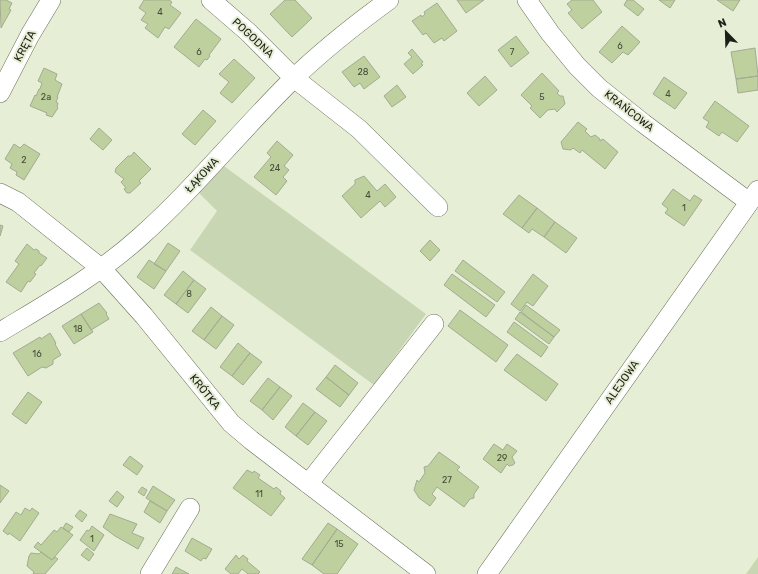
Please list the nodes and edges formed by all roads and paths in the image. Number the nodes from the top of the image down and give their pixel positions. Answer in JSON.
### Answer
{"nodes":[{"id":1,"x":51,"y":0,"type":"edge"},
{"id":2,"x":211,"y":0,"type":"edge"},
{"id":3,"x":389,"y":0,"type":"edge"},
{"id":4,"x":527,"y":0,"type":"edge"},
{"id":5,"x":294,"y":78,"type":"junction"},
{"id":6,"x":0,"y":93,"type":"edge"},
{"id":7,"x":0,"y":193,"type":"edge"},
{"id":8,"x":754,"y":196,"type":"edge"},
{"id":9,"x":438,"y":207,"type":"dead end"},
{"id":10,"x":102,"y":269,"type":"junction"},
{"id":11,"x":434,"y":324,"type":"dead end"},
{"id":12,"x":0,"y":332,"type":"edge"},
{"id":13,"x":308,"y":484,"type":"junction"},
{"id":14,"x":190,"y":508,"type":"dead end"},
{"id":15,"x":150,"y":574,"type":"edge"},
{"id":16,"x":426,"y":574,"type":"edge"},
{"id":17,"x":487,"y":574,"type":"edge"}],
"edges":[{"from":1,"to":6,"type":"street","name":"KRĘTA"},
{"from":2,"to":5,"type":"street","name":"POGODNA"},
{"from":3,"to":5,"type":"street","name":"ŁĄKOWA"},
{"from":4,"to":8,"type":"street","name":"KRAŃCOWA"},
{"from":5,"to":9,"type":"street","name":"POGODNA"},
{"from":5,"to":10,"type":"street","name":"ŁĄKOWA"},
{"from":7,"to":10,"type":"street","name":"KRÓTKA"},
{"from":8,"to":17,"type":"street","name":"ALEJOWA"},
{"from":10,"to":12,"type":"street","name":"ŁĄKOWA"},
{"from":10,"to":13,"type":"street","name":"KRÓTKA"},
{"from":11,"to":13,"type":"street"},
{"from":13,"to":16,"type":"street","name":"KRÓTKA"},
{"from":14,"to":15,"type":"street"}]}
